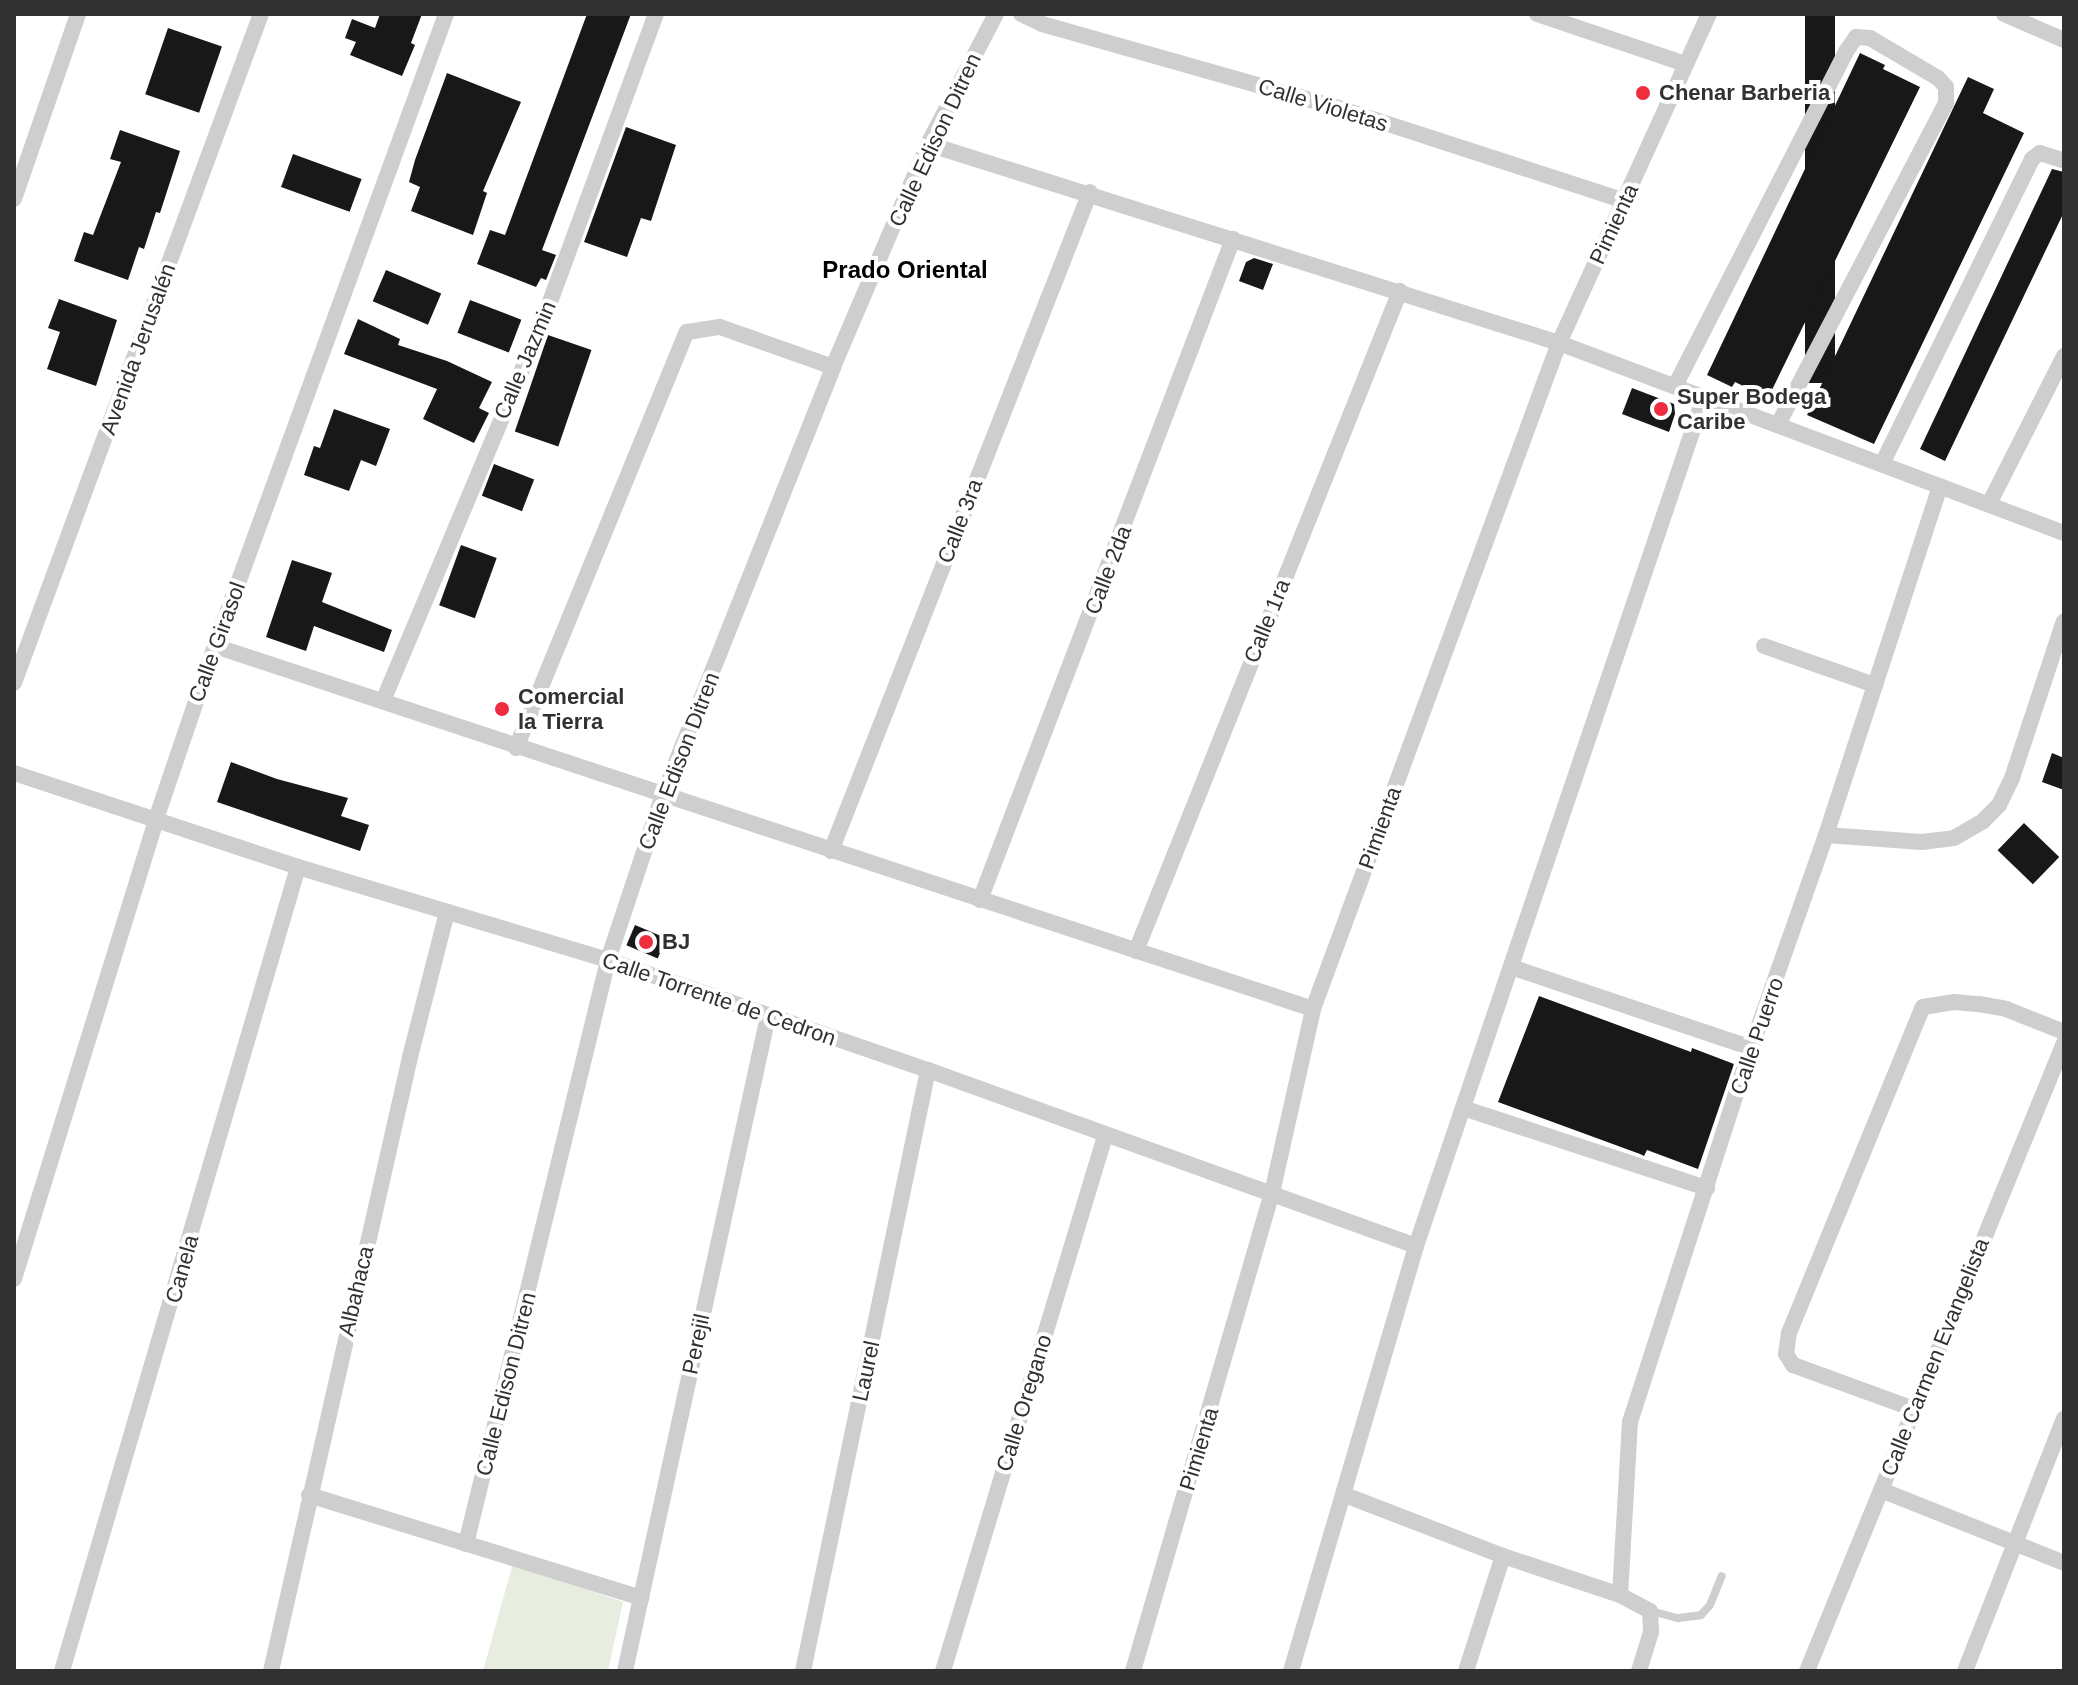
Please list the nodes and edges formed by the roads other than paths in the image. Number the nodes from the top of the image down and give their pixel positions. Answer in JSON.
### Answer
{"nodes":[{"id":1,"x":78,"y":14,"type":"edge"},
{"id":2,"x":261,"y":14,"type":"edge"},
{"id":3,"x":446,"y":14,"type":"edge"},
{"id":4,"x":656,"y":14,"type":"edge"},
{"id":5,"x":996,"y":14,"type":"edge"},
{"id":6,"x":1021,"y":14,"type":"edge"},
{"id":7,"x":1537,"y":14,"type":"edge"},
{"id":8,"x":1709,"y":14,"type":"edge"},
{"id":9,"x":2004,"y":14,"type":"edge"},
{"id":10,"x":2064,"y":40,"type":"edge"},
{"id":11,"x":1686,"y":64,"type":"junction"},
{"id":12,"x":928,"y":144,"type":"junction"},
{"id":13,"x":2064,"y":161,"type":"edge"},
{"id":14,"x":1090,"y":192,"type":"junction"},
{"id":15,"x":14,"y":199,"type":"edge"},
{"id":16,"x":1625,"y":201,"type":"junction"},
{"id":17,"x":1233,"y":239,"type":"junction"},
{"id":18,"x":1400,"y":291,"type":"junction"},
{"id":19,"x":1559,"y":343,"type":"junction"},
{"id":20,"x":2064,"y":356,"type":"edge"},
{"id":21,"x":833,"y":367,"type":"junction"},
{"id":22,"x":1675,"y":386,"type":"junction"},
{"id":23,"x":1704,"y":397,"type":"junction"},
{"id":24,"x":1778,"y":425,"type":"junction"},
{"id":25,"x":1882,"y":464,"type":"junction"},
{"id":26,"x":1940,"y":486,"type":"junction"},
{"id":27,"x":1989,"y":504,"type":"junction"},
{"id":28,"x":2064,"y":533,"type":"edge"},
{"id":29,"x":2064,"y":621,"type":"edge"},
{"id":30,"x":215,"y":646,"type":"junction"},
{"id":31,"x":1764,"y":646,"type":"dead end"},
{"id":32,"x":14,"y":683,"type":"edge"},
{"id":33,"x":1875,"y":685,"type":"junction"},
{"id":34,"x":383,"y":701,"type":"junction"},
{"id":35,"x":516,"y":748,"type":"junction"},
{"id":36,"x":14,"y":773,"type":"edge"},
{"id":37,"x":663,"y":795,"type":"junction"},
{"id":38,"x":156,"y":819,"type":"junction"},
{"id":39,"x":1826,"y":835,"type":"junction"},
{"id":40,"x":831,"y":851,"type":"junction"},
{"id":41,"x":298,"y":867,"type":"junction"},
{"id":42,"x":980,"y":900,"type":"junction"},
{"id":43,"x":447,"y":912,"type":"junction"},
{"id":44,"x":1136,"y":951,"type":"junction"},
{"id":45,"x":608,"y":960,"type":"junction"},
{"id":46,"x":1511,"y":967,"type":"junction"},
{"id":47,"x":1313,"y":1009,"type":"junction"},
{"id":48,"x":768,"y":1016,"type":"junction"},
{"id":49,"x":2064,"y":1032,"type":"edge"},
{"id":50,"x":2064,"y":1043,"type":"edge"},
{"id":51,"x":1751,"y":1048,"type":"junction"},
{"id":52,"x":928,"y":1070,"type":"junction"},
{"id":53,"x":1463,"y":1108,"type":"junction"},
{"id":54,"x":1105,"y":1136,"type":"junction"},
{"id":55,"x":1707,"y":1188,"type":"junction"},
{"id":56,"x":1272,"y":1193,"type":"junction"},
{"id":57,"x":1416,"y":1246,"type":"junction"},
{"id":58,"x":14,"y":1279,"type":"edge"},
{"id":59,"x":1914,"y":1409,"type":"junction"},
{"id":60,"x":2064,"y":1419,"type":"edge"},
{"id":61,"x":1881,"y":1490,"type":"junction"},
{"id":62,"x":309,"y":1495,"type":"junction"},
{"id":63,"x":1345,"y":1495,"type":"junction"},
{"id":64,"x":466,"y":1544,"type":"junction"},
{"id":65,"x":2016,"y":1544,"type":"junction"},
{"id":66,"x":1503,"y":1556,"type":"junction"},
{"id":67,"x":2064,"y":1563,"type":"edge"},
{"id":68,"x":1722,"y":1576,"type":"dead end"},
{"id":69,"x":1620,"y":1595,"type":"junction"},
{"id":70,"x":641,"y":1598,"type":"junction"},
{"id":71,"x":1650,"y":1611,"type":"junction"},
{"id":72,"x":62,"y":1671,"type":"edge"},
{"id":73,"x":271,"y":1671,"type":"edge"},
{"id":74,"x":625,"y":1671,"type":"edge"},
{"id":75,"x":803,"y":1671,"type":"edge"},
{"id":76,"x":943,"y":1671,"type":"edge"},
{"id":77,"x":1133,"y":1671,"type":"edge"},
{"id":78,"x":1291,"y":1671,"type":"edge"},
{"id":79,"x":1466,"y":1671,"type":"edge"},
{"id":80,"x":1639,"y":1671,"type":"edge"},
{"id":81,"x":1807,"y":1671,"type":"edge"},
{"id":82,"x":1965,"y":1671,"type":"edge"}],
"edges":[{"from":1,"to":15,"type":"street"},
{"from":2,"to":32,"type":"street","name":"Avenida Jerusalén"},
{"from":3,"to":30,"type":"street","name":"Calle Girasol"},
{"from":4,"to":34,"type":"street","name":"Calle Jazmin"},
{"from":5,"to":12,"type":"street","name":"Calle Edison Ditren"},
{"from":6,"to":16,"type":"street","name":"Calle Violetas"},
{"from":7,"to":11,"type":"street"},
{"from":8,"to":11,"type":"street","name":"Pimienta"},
{"from":9,"to":10,"type":"street"},
{"from":11,"to":16,"type":"street","name":"Pimienta"},
{"from":12,"to":14,"type":"street"},
{"from":12,"to":21,"type":"street","name":"Calle Edison Ditren"},
{"from":13,"to":25,"type":"street"},
{"from":14,"to":17,"type":"street"},
{"from":14,"to":40,"type":"street","name":"Calle 3ra"},
{"from":16,"to":19,"type":"street","name":"Pimienta"},
{"from":17,"to":18,"type":"street"},
{"from":17,"to":42,"type":"street","name":"Calle 2da"},
{"from":18,"to":19,"type":"street"},
{"from":18,"to":44,"type":"street","name":"Calle 1ra"},
{"from":19,"to":22,"type":"street"},
{"from":19,"to":47,"type":"street","name":"Pimienta"},
{"from":20,"to":27,"type":"street"},
{"from":21,"to":35,"type":"street"},
{"from":21,"to":37,"type":"street","name":"Calle Edison Ditren"},
{"from":22,"to":23,"type":"street"},
{"from":22,"to":24,"type":"street"},
{"from":23,"to":24,"type":"street"},
{"from":23,"to":46,"type":"street"},
{"from":24,"to":25,"type":"street"},
{"from":25,"to":26,"type":"street"},
{"from":26,"to":27,"type":"street"},
{"from":26,"to":33,"type":"street","name":"Calle Puerro"},
{"from":27,"to":28,"type":"street"},
{"from":29,"to":39,"type":"street"},
{"from":30,"to":34,"type":"street"},
{"from":30,"to":38,"type":"street","name":"Calle Girasol"},
{"from":31,"to":33,"type":"street"},
{"from":33,"to":39,"type":"street","name":"Calle Puerro"},
{"from":34,"to":35,"type":"street"},
{"from":35,"to":37,"type":"street"},
{"from":36,"to":38,"type":"street","name":"Calle Torrente de Cedron"},
{"from":37,"to":40,"type":"street"},
{"from":37,"to":45,"type":"street","name":"Calle Edison Ditren"},
{"from":38,"to":41,"type":"street","name":"Calle Torrente de Cedron"},
{"from":38,"to":58,"type":"street","name":"Calle Girasol"},
{"from":39,"to":51,"type":"street","name":"Calle Puerro"},
{"from":40,"to":42,"type":"street"},
{"from":41,"to":43,"type":"street","name":"Calle Torrente de Cedron"},
{"from":41,"to":72,"type":"street","name":"Canela"},
{"from":42,"to":44,"type":"street"},
{"from":43,"to":45,"type":"street","name":"Calle Torrente de Cedron"},
{"from":43,"to":62,"type":"street","name":"Albahaca"},
{"from":44,"to":47,"type":"street"},
{"from":45,"to":48,"type":"street","name":"Calle Torrente de Cedron"},
{"from":45,"to":64,"type":"street","name":"Calle Edison Ditren"},
{"from":46,"to":51,"type":"street"},
{"from":46,"to":53,"type":"street"},
{"from":47,"to":56,"type":"street","name":"Pimienta"},
{"from":48,"to":52,"type":"street","name":"Calle Torrente de Cedron"},
{"from":48,"to":70,"type":"street","name":"Perejil"},
{"from":49,"to":59,"type":"street"},
{"from":50,"to":59,"type":"street","name":"Calle Carmen Evangelista"},
{"from":51,"to":55,"type":"street","name":"Calle Puerro"},
{"from":52,"to":54,"type":"street","name":"Calle Torrente de Cedron"},
{"from":52,"to":75,"type":"street","name":"Laurel"},
{"from":53,"to":55,"type":"street"},
{"from":53,"to":57,"type":"street"},
{"from":54,"to":56,"type":"street","name":"Calle Torrente de Cedron"},
{"from":54,"to":76,"type":"street","name":"Calle Oregano"},
{"from":55,"to":69,"type":"street","name":"Calle Puerro"},
{"from":56,"to":57,"type":"street","name":"Calle Torrente de Cedron"},
{"from":56,"to":77,"type":"street","name":"Pimienta"},
{"from":57,"to":63,"type":"street"},
{"from":59,"to":61,"type":"street","name":"Calle Carmen Evangelista"},
{"from":60,"to":65,"type":"street"},
{"from":61,"to":65,"type":"street"},
{"from":61,"to":81,"type":"street","name":"Calle Carmen Evangelista"},
{"from":62,"to":64,"type":"street"},
{"from":62,"to":73,"type":"street","name":"Albahaca"},
{"from":63,"to":66,"type":"street"},
{"from":63,"to":78,"type":"street"},
{"from":64,"to":70,"type":"street"},
{"from":65,"to":67,"type":"street"},
{"from":65,"to":82,"type":"street"},
{"from":66,"to":69,"type":"street"},
{"from":66,"to":79,"type":"street"},
{"from":68,"to":71,"type":"lane"},
{"from":69,"to":71,"type":"street"},
{"from":70,"to":74,"type":"street","name":"Perejil"},
{"from":71,"to":80,"type":"street"}]}
